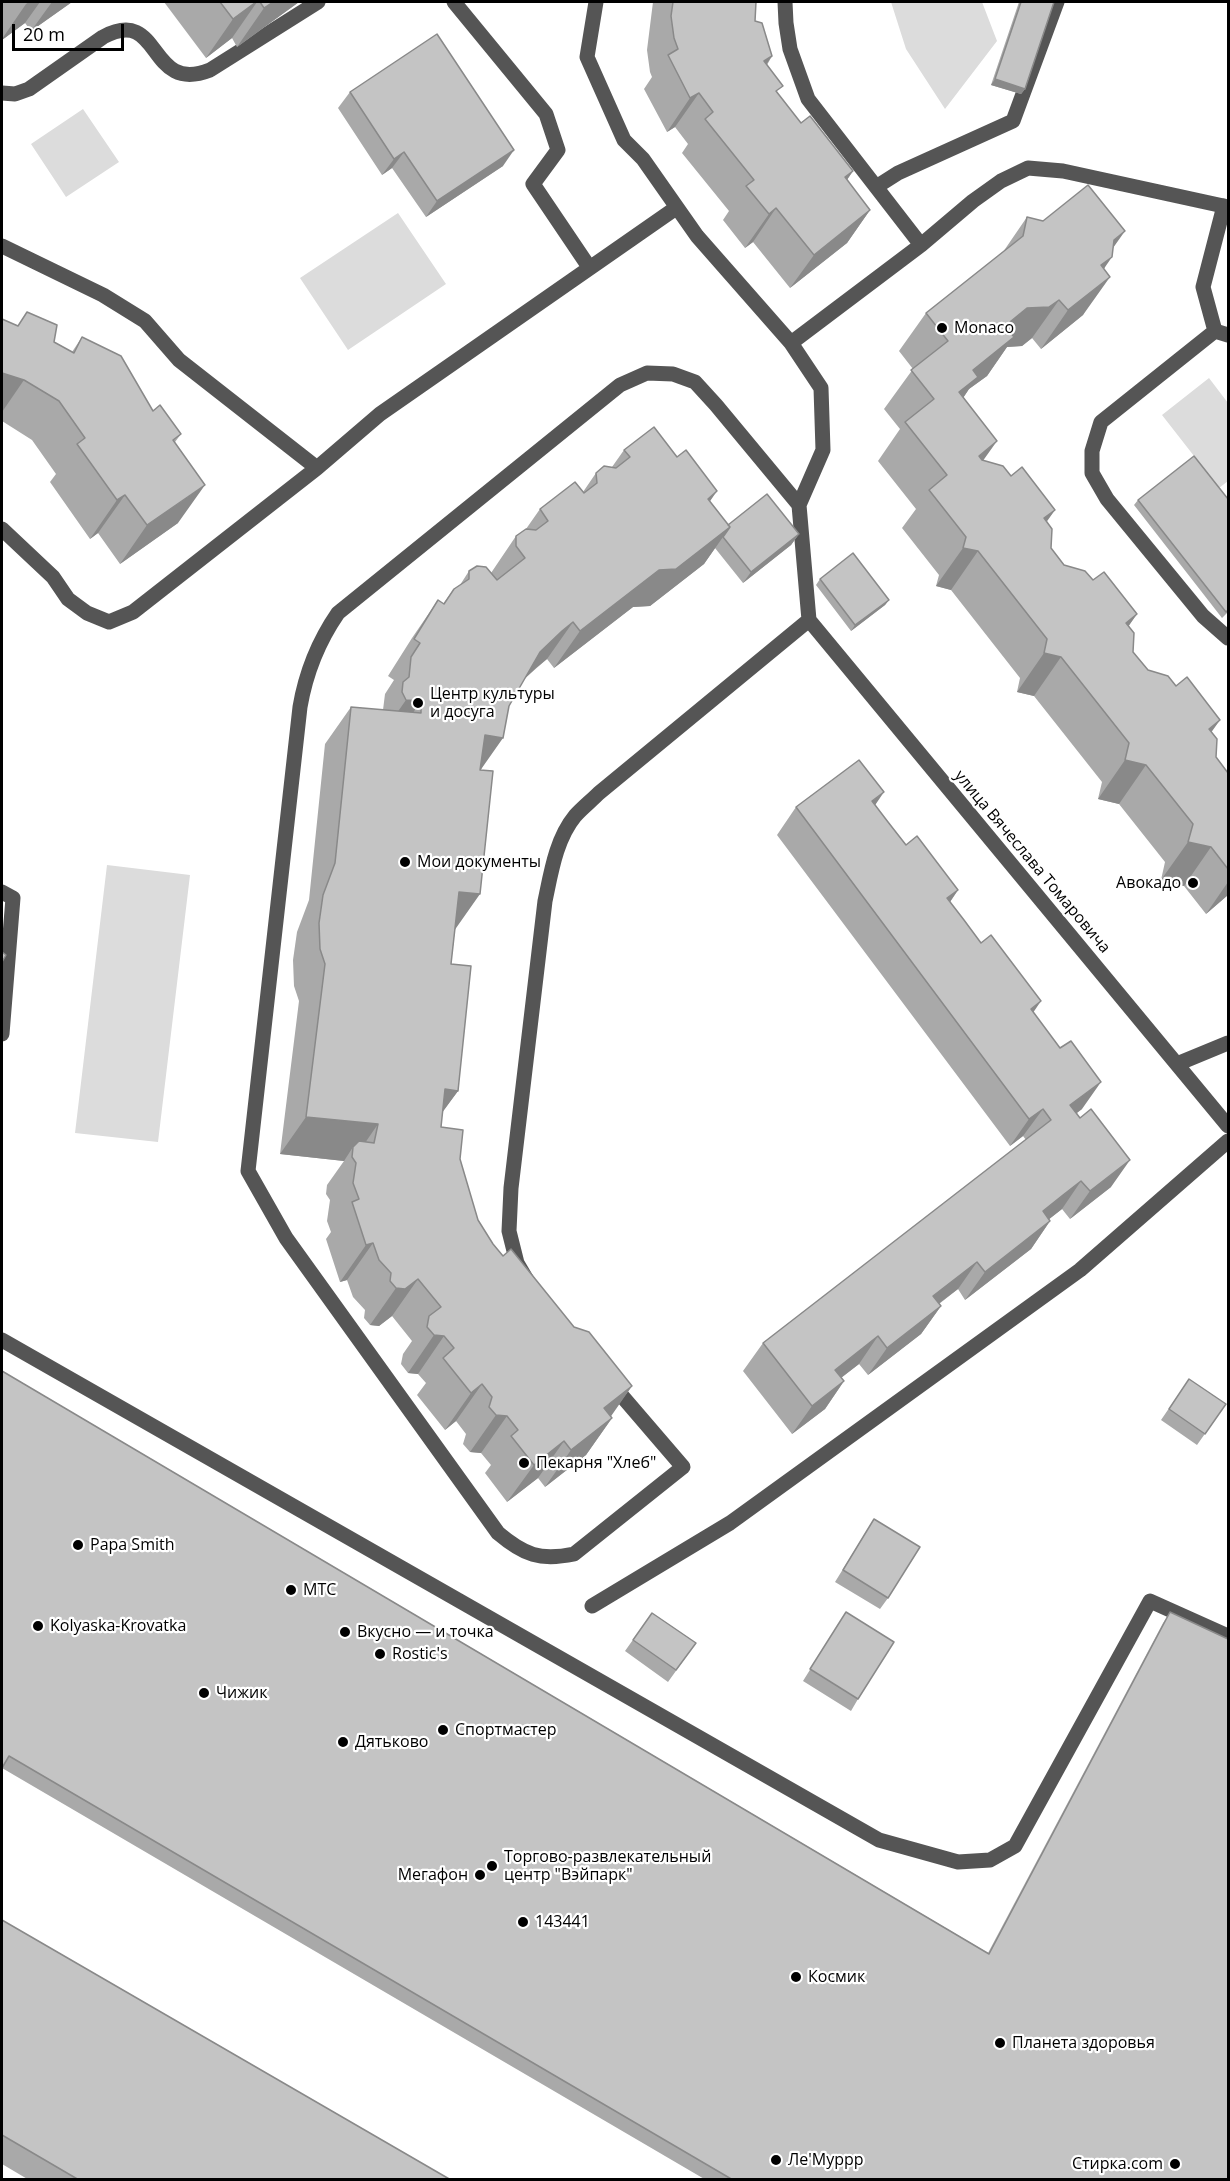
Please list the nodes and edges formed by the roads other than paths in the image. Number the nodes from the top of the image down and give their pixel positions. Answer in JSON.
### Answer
{"nodes":[{"id":1,"x":318,"y":2,"type":"edge"},
{"id":2,"x":454,"y":2,"type":"edge"},
{"id":3,"x":596,"y":2,"type":"edge"},
{"id":4,"x":785,"y":2,"type":"edge"},
{"id":5,"x":1057,"y":2,"type":"edge"},
{"id":6,"x":2,"y":93,"type":"edge"},
{"id":7,"x":876,"y":187,"type":"junction"},
{"id":8,"x":1226,"y":206,"type":"edge"},
{"id":9,"x":676,"y":208,"type":"junction"},
{"id":10,"x":921,"y":245,"type":"junction"},
{"id":11,"x":2,"y":246,"type":"edge"},
{"id":12,"x":589,"y":267,"type":"junction"},
{"id":13,"x":1222,"y":333,"type":"edge"},
{"id":14,"x":790,"y":343,"type":"junction"},
{"id":15,"x":317,"y":468,"type":"junction"},
{"id":16,"x":799,"y":505,"type":"junction"},
{"id":17,"x":2,"y":529,"type":"edge"},
{"id":18,"x":809,"y":621,"type":"junction"},
{"id":19,"x":1228,"y":638,"type":"edge"},
{"id":20,"x":2,"y":892,"type":"edge"},
{"id":21,"x":2,"y":1034,"type":"edge"},
{"id":22,"x":1228,"y":1043,"type":"edge"},
{"id":23,"x":1177,"y":1064,"type":"junction"},
{"id":24,"x":1228,"y":1126,"type":"edge"},
{"id":25,"x":1228,"y":1141,"type":"edge"},
{"id":26,"x":2,"y":1340,"type":"edge"},
{"id":27,"x":592,"y":1606,"type":"dead end"},
{"id":28,"x":1228,"y":1636,"type":"edge"}],
"edges":[{"from":1,"to":6,"type":"street"},
{"from":2,"to":12,"type":"street"},
{"from":3,"to":9,"type":"street"},
{"from":4,"to":7,"type":"street"},
{"from":5,"to":7,"type":"street"},
{"from":7,"to":10,"type":"street"},
{"from":8,"to":10,"type":"street"},
{"from":8,"to":13,"type":"street"},
{"from":9,"to":12,"type":"street"},
{"from":9,"to":14,"type":"street"},
{"from":10,"to":14,"type":"street"},
{"from":11,"to":15,"type":"street"},
{"from":12,"to":15,"type":"street"},
{"from":13,"to":19,"type":"street"},
{"from":14,"to":16,"type":"street"},
{"from":15,"to":17,"type":"street"},
{"from":16,"to":18,"type":"street"},
{"from":16,"to":18,"type":"street"},
{"from":18,"to":23,"type":"street","name":"улица Вячеслава Томаровича"},
{"from":20,"to":21,"type":"street"},
{"from":22,"to":23,"type":"street"},
{"from":23,"to":24,"type":"street","name":"улица Вячеслава Томаровича"},
{"from":25,"to":27,"type":"street"},
{"from":26,"to":28,"type":"street"}]}
